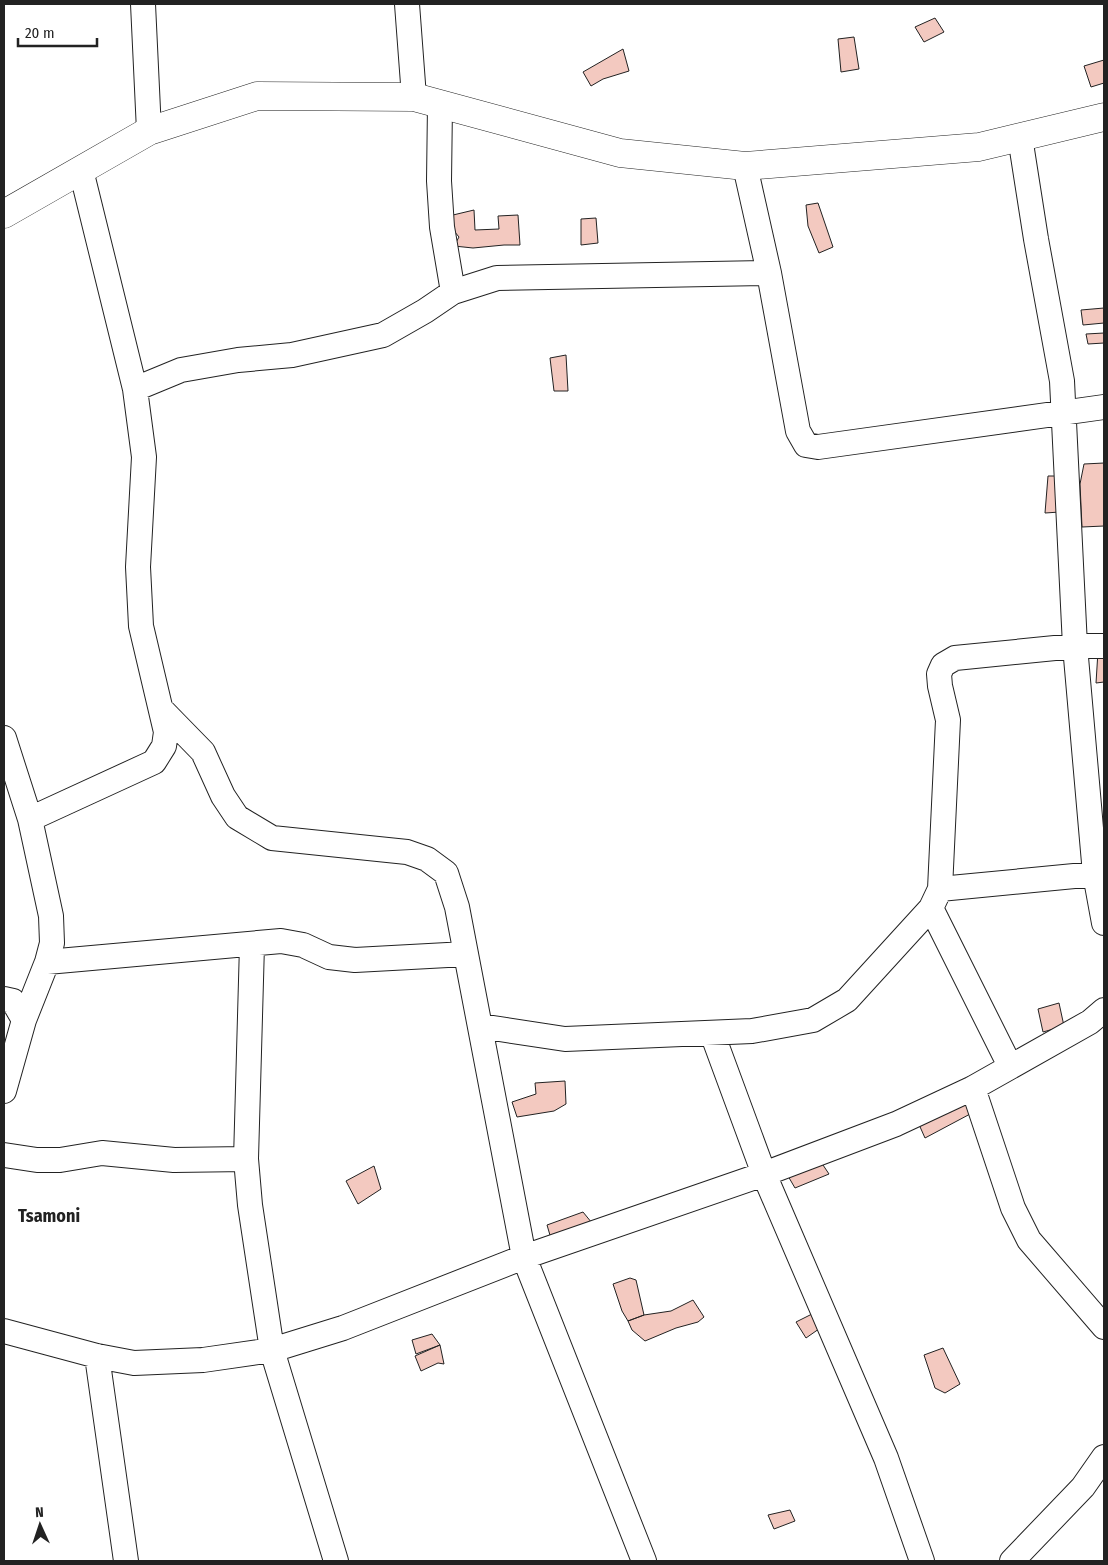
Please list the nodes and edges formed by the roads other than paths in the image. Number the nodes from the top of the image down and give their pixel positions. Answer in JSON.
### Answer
{"nodes":[{"id":1,"x":144,"y":4,"type":"edge"},
{"id":2,"x":407,"y":4,"type":"edge"},
{"id":3,"x":414,"y":97,"type":"junction"},
{"id":4,"x":440,"y":105,"type":"junction"},
{"id":5,"x":1104,"y":117,"type":"edge"},
{"id":6,"x":149,"y":132,"type":"junction"},
{"id":7,"x":1020,"y":137,"type":"junction"},
{"id":8,"x":745,"y":166,"type":"junction"},
{"id":9,"x":81,"y":170,"type":"junction"},
{"id":10,"x":4,"y":214,"type":"edge"},
{"id":11,"x":769,"y":273,"type":"junction"},
{"id":12,"x":453,"y":292,"type":"junction"},
{"id":13,"x":135,"y":389,"type":"junction"},
{"id":14,"x":1104,"y":407,"type":"edge"},
{"id":15,"x":1064,"y":413,"type":"junction"},
{"id":16,"x":1075,"y":646,"type":"junction"},
{"id":17,"x":1104,"y":646,"type":"edge"},
{"id":18,"x":160,"y":709,"type":"junction"},
{"id":19,"x":4,"y":738,"type":"edge"},
{"id":20,"x":30,"y":819,"type":"junction"},
{"id":21,"x":1095,"y":874,"type":"junction"},
{"id":22,"x":935,"y":899,"type":"junction"},
{"id":23,"x":1104,"y":923,"type":"edge"},
{"id":24,"x":252,"y":945,"type":"junction"},
{"id":25,"x":466,"y":954,"type":"junction"},
{"id":26,"x":48,"y":962,"type":"junction"},
{"id":27,"x":4,"y":999,"type":"edge"},
{"id":28,"x":1104,"y":1010,"type":"edge"},
{"id":29,"x":24,"y":1020,"type":"junction"},
{"id":30,"x":480,"y":1026,"type":"junction"},
{"id":31,"x":712,"y":1033,"type":"junction"},
{"id":32,"x":1010,"y":1066,"type":"junction"},
{"id":33,"x":973,"y":1088,"type":"junction"},
{"id":34,"x":4,"y":1091,"type":"edge"},
{"id":35,"x":4,"y":1155,"type":"edge"},
{"id":36,"x":246,"y":1158,"type":"junction"},
{"id":37,"x":764,"y":1174,"type":"junction"},
{"id":38,"x":524,"y":1257,"type":"junction"},
{"id":39,"x":1104,"y":1327,"type":"edge"},
{"id":40,"x":4,"y":1332,"type":"edge"},
{"id":41,"x":272,"y":1350,"type":"junction"},
{"id":42,"x":97,"y":1356,"type":"junction"},
{"id":43,"x":1104,"y":1457,"type":"edge"},
{"id":44,"x":126,"y":1561,"type":"edge"},
{"id":45,"x":336,"y":1561,"type":"edge"},
{"id":46,"x":644,"y":1561,"type":"edge"},
{"id":47,"x":922,"y":1561,"type":"edge"},
{"id":48,"x":1012,"y":1561,"type":"edge"}],
"edges":[{"from":1,"to":6,"type":"street"},
{"from":2,"to":3,"type":"street"},
{"from":3,"to":4,"type":"street"},
{"from":3,"to":6,"type":"street"},
{"from":4,"to":8,"type":"street"},
{"from":4,"to":12,"type":"street"},
{"from":5,"to":7,"type":"street"},
{"from":6,"to":9,"type":"street"},
{"from":7,"to":8,"type":"street"},
{"from":7,"to":15,"type":"street"},
{"from":8,"to":11,"type":"street"},
{"from":9,"to":10,"type":"street"},
{"from":9,"to":13,"type":"street"},
{"from":11,"to":12,"type":"street"},
{"from":11,"to":15,"type":"street"},
{"from":12,"to":13,"type":"street"},
{"from":13,"to":18,"type":"street"},
{"from":14,"to":15,"type":"street"},
{"from":15,"to":16,"type":"street"},
{"from":16,"to":17,"type":"street"},
{"from":16,"to":21,"type":"street"},
{"from":16,"to":22,"type":"street"},
{"from":18,"to":20,"type":"street"},
{"from":18,"to":25,"type":"street"},
{"from":19,"to":20,"type":"street"},
{"from":20,"to":26,"type":"street"},
{"from":21,"to":22,"type":"street"},
{"from":21,"to":23,"type":"street"},
{"from":22,"to":31,"type":"street"},
{"from":22,"to":32,"type":"street"},
{"from":24,"to":25,"type":"street"},
{"from":24,"to":26,"type":"street"},
{"from":24,"to":36,"type":"street"},
{"from":25,"to":30,"type":"street"},
{"from":26,"to":29,"type":"street"},
{"from":27,"to":29,"type":"street"},
{"from":28,"to":32,"type":"street"},
{"from":29,"to":34,"type":"street"},
{"from":30,"to":31,"type":"street"},
{"from":30,"to":38,"type":"street"},
{"from":31,"to":37,"type":"street"},
{"from":32,"to":33,"type":"street"},
{"from":33,"to":37,"type":"street"},
{"from":33,"to":39,"type":"street"},
{"from":35,"to":36,"type":"street"},
{"from":36,"to":41,"type":"street"},
{"from":37,"to":38,"type":"street"},
{"from":37,"to":47,"type":"street"},
{"from":38,"to":41,"type":"street"},
{"from":38,"to":46,"type":"street"},
{"from":40,"to":42,"type":"street"},
{"from":41,"to":42,"type":"street"},
{"from":41,"to":45,"type":"street"},
{"from":42,"to":44,"type":"street"},
{"from":43,"to":48,"type":"street"}]}
